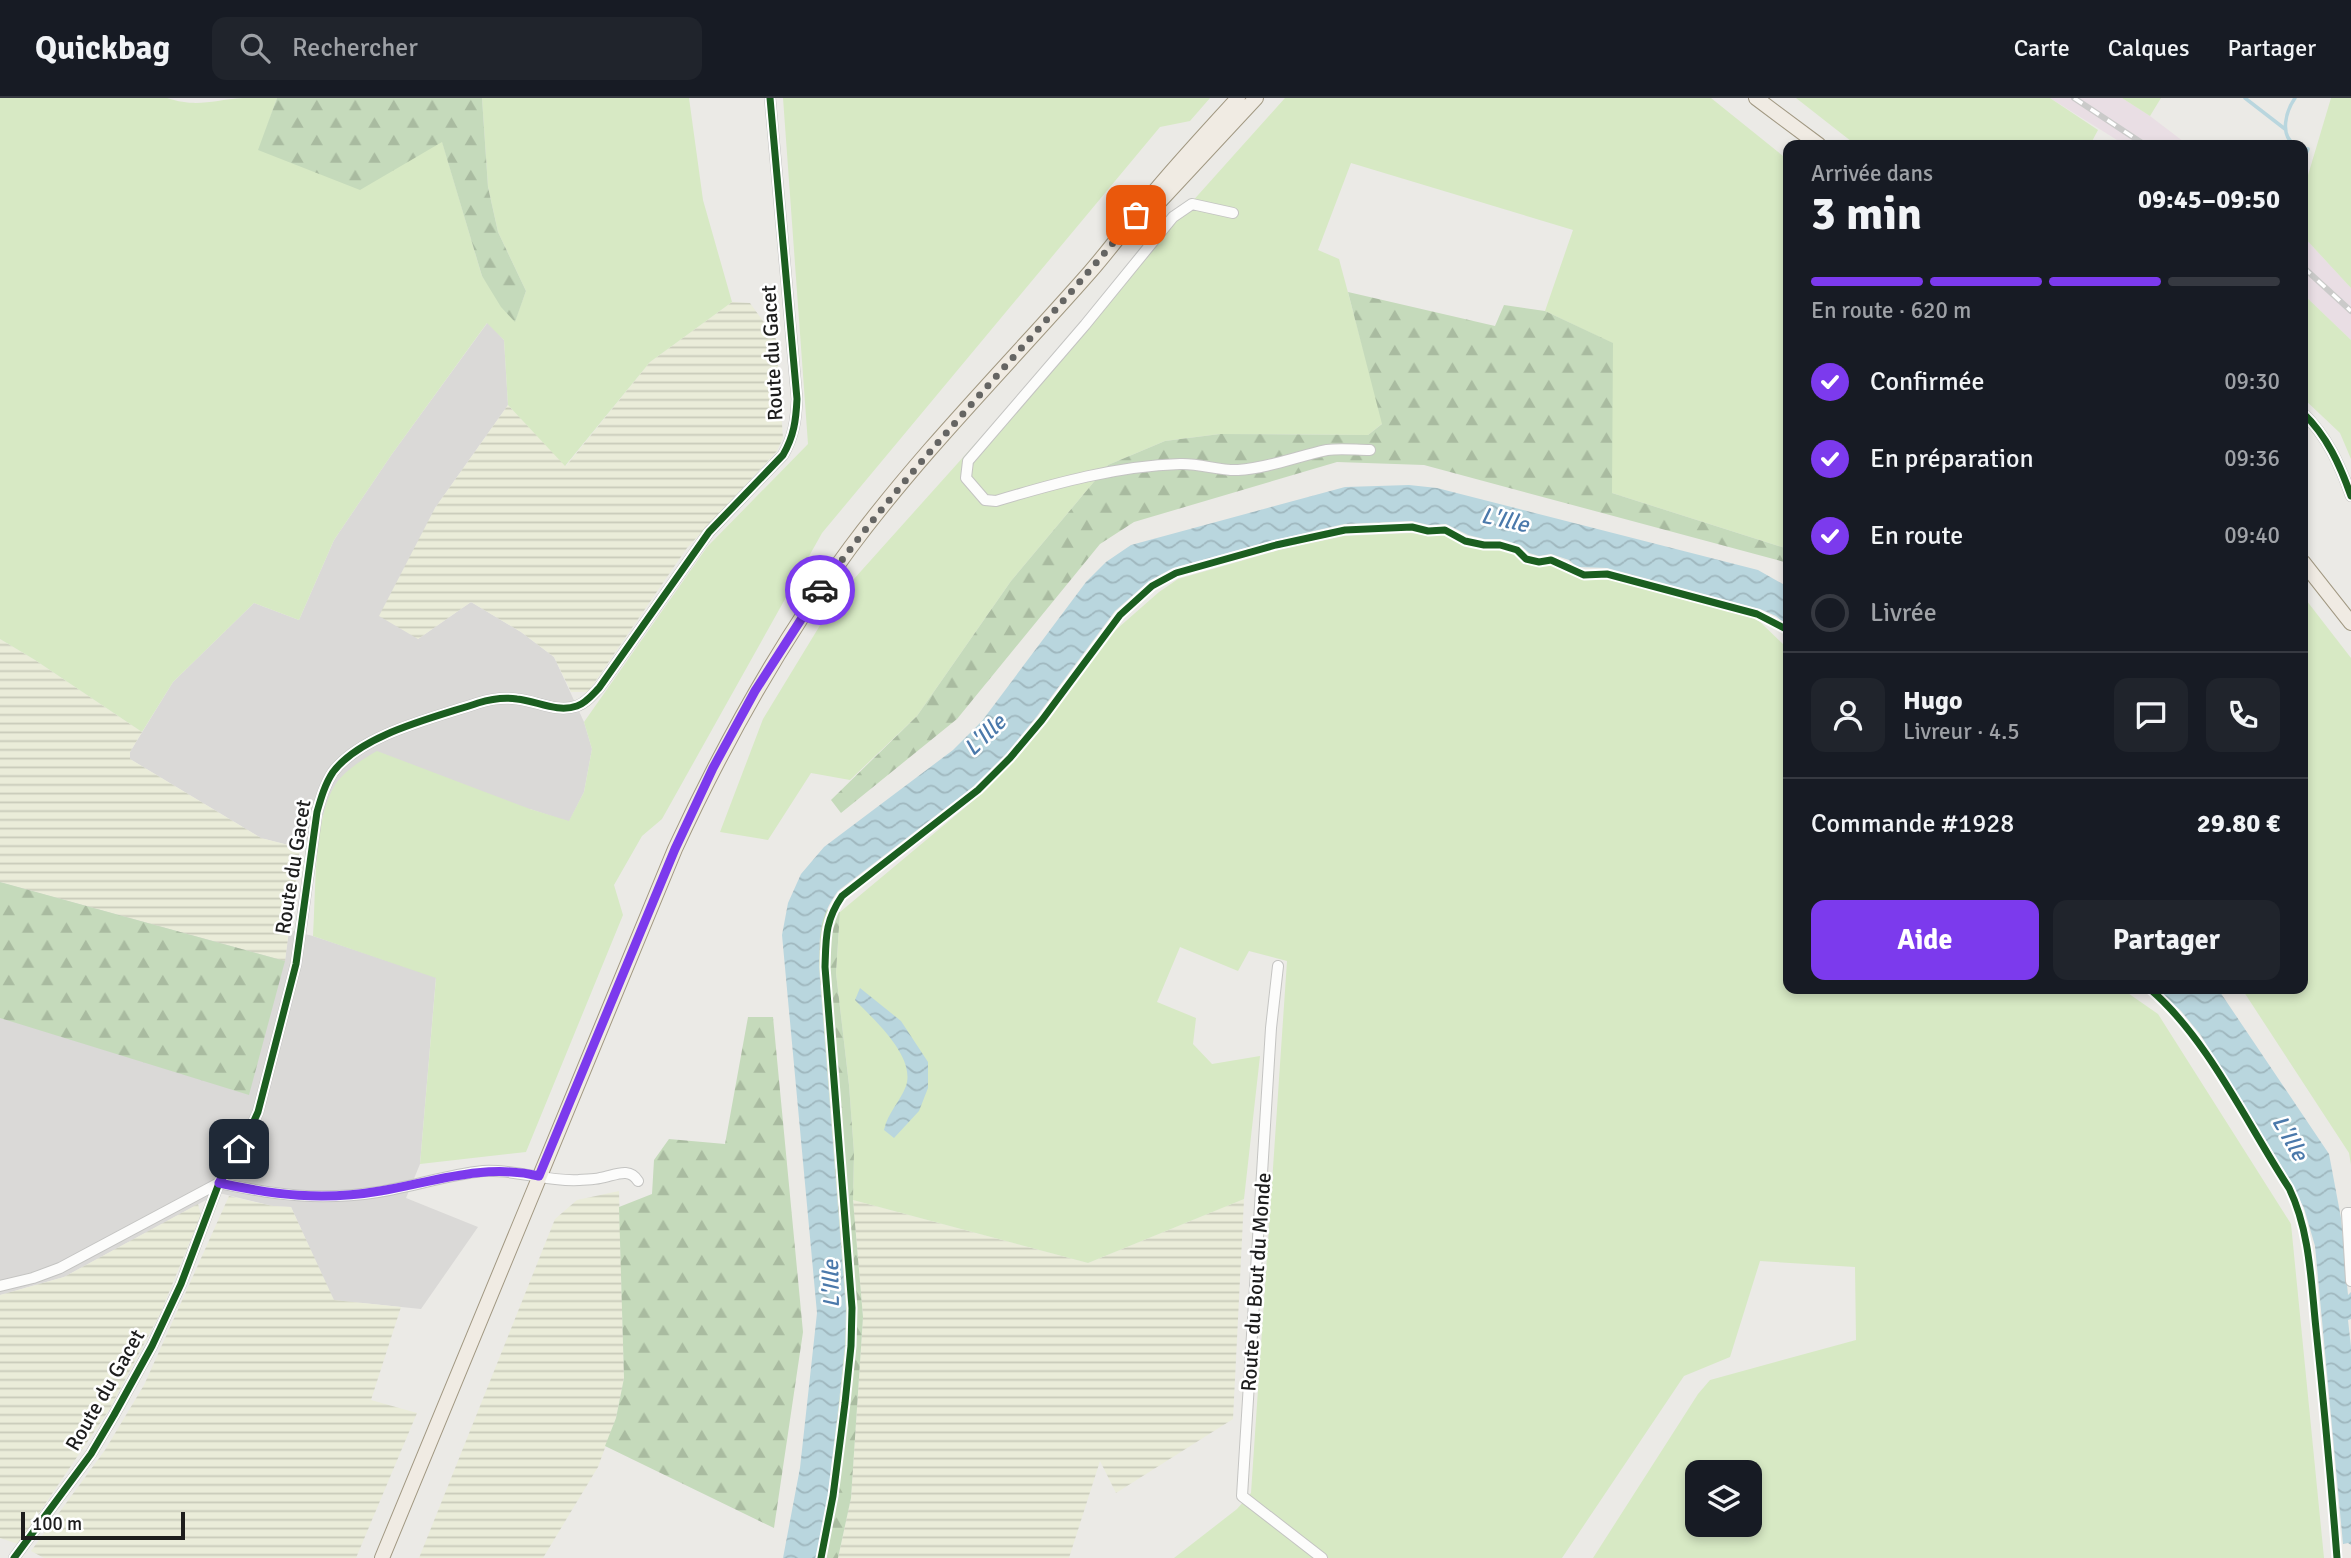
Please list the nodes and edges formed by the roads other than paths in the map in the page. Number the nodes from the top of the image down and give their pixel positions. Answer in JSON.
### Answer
{"nodes":[{"id":1,"x":770,"y":98,"type":"edge"},
{"id":2,"x":1238,"y":98,"type":"edge"},
{"id":3,"x":1256,"y":98,"type":"edge"},
{"id":4,"x":1756,"y":98,"type":"edge"},
{"id":5,"x":1812,"y":140,"type":"edge"},
{"id":6,"x":1233,"y":213,"type":"dead end"},
{"id":7,"x":1093,"y":269,"type":"junction"},
{"id":8,"x":2308,"y":418,"type":"edge"},
{"id":9,"x":1370,"y":450,"type":"dead end"},
{"id":10,"x":2351,"y":496,"type":"edge"},
{"id":11,"x":2308,"y":568,"type":"edge"},
{"id":12,"x":2351,"y":623,"type":"edge"},
{"id":13,"x":1278,"y":966,"type":"dead end"},
{"id":14,"x":539,"y":1176,"type":"junction"},
{"id":15,"x":639,"y":1181,"type":"dead end"},
{"id":16,"x":219,"y":1183,"type":"junction"},
{"id":17,"x":2351,"y":1213,"type":"edge"},
{"id":18,"x":2351,"y":1280,"type":"edge"},
{"id":19,"x":0,"y":1286,"type":"edge"},
{"id":20,"x":14,"y":1558,"type":"edge"},
{"id":21,"x":382,"y":1558,"type":"edge"},
{"id":22,"x":1322,"y":1558,"type":"edge"}],
"edges":[{"from":1,"to":16,"type":"street","name":"Route du Gacet"},
{"from":2,"to":7,"type":"main road"},
{"from":3,"to":7,"type":"main road"},
{"from":4,"to":5,"type":"main road"},
{"from":6,"to":9,"type":"street"},
{"from":7,"to":14,"type":"main road"},
{"from":8,"to":10,"type":"street"},
{"from":11,"to":12,"type":"main road"},
{"from":13,"to":22,"type":"street","name":"Route du Bout du Monde"},
{"from":14,"to":15,"type":"street"},
{"from":14,"to":16,"type":"street"},
{"from":14,"to":21,"type":"main road"},
{"from":16,"to":19,"type":"street"},
{"from":16,"to":20,"type":"street","name":"Route du Gacet"},
{"from":17,"to":18,"type":"street"}]}
